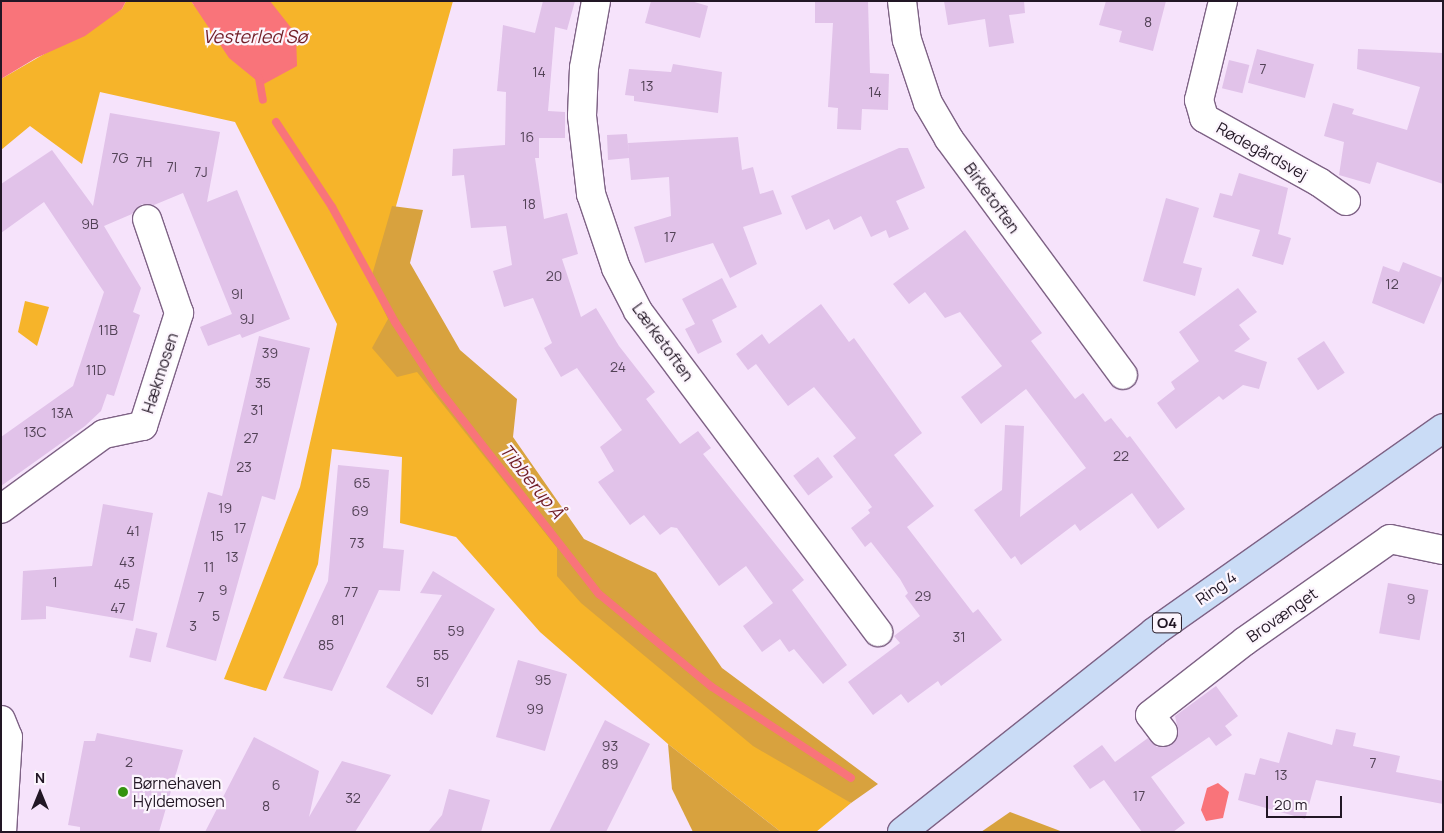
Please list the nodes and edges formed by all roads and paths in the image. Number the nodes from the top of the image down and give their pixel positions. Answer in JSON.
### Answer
{"nodes":[{"id":1,"x":596,"y":1,"type":"edge"},
{"id":2,"x":902,"y":1,"type":"edge"},
{"id":3,"x":1223,"y":1,"type":"edge"},
{"id":4,"x":1346,"y":202,"type":"dead end"},
{"id":5,"x":147,"y":219,"type":"dead end"},
{"id":6,"x":1123,"y":375,"type":"dead end"},
{"id":7,"x":1443,"y":428,"type":"edge"},
{"id":8,"x":1,"y":509,"type":"edge"},
{"id":9,"x":1443,"y":550,"type":"edge"},
{"id":10,"x":878,"y":632,"type":"dead end"},
{"id":11,"x":1,"y":720,"type":"edge"},
{"id":12,"x":1163,"y":732,"type":"dead end"},
{"id":13,"x":2,"y":832,"type":"edge"},
{"id":14,"x":902,"y":832,"type":"edge"}],
"edges":[{"from":1,"to":10,"type":"street","name":"Lærketoften"},
{"from":2,"to":6,"type":"street","name":"Birketoften"},
{"from":3,"to":4,"type":"street","name":"Rødegårdsvej"},
{"from":5,"to":8,"type":"street","name":"Hækmosen"},
{"from":7,"to":14,"type":"main road","name":"Ring 4","number":"O4"},
{"from":9,"to":12,"type":"street","name":"Brovænget"},
{"from":11,"to":13,"type":"street"}]}
